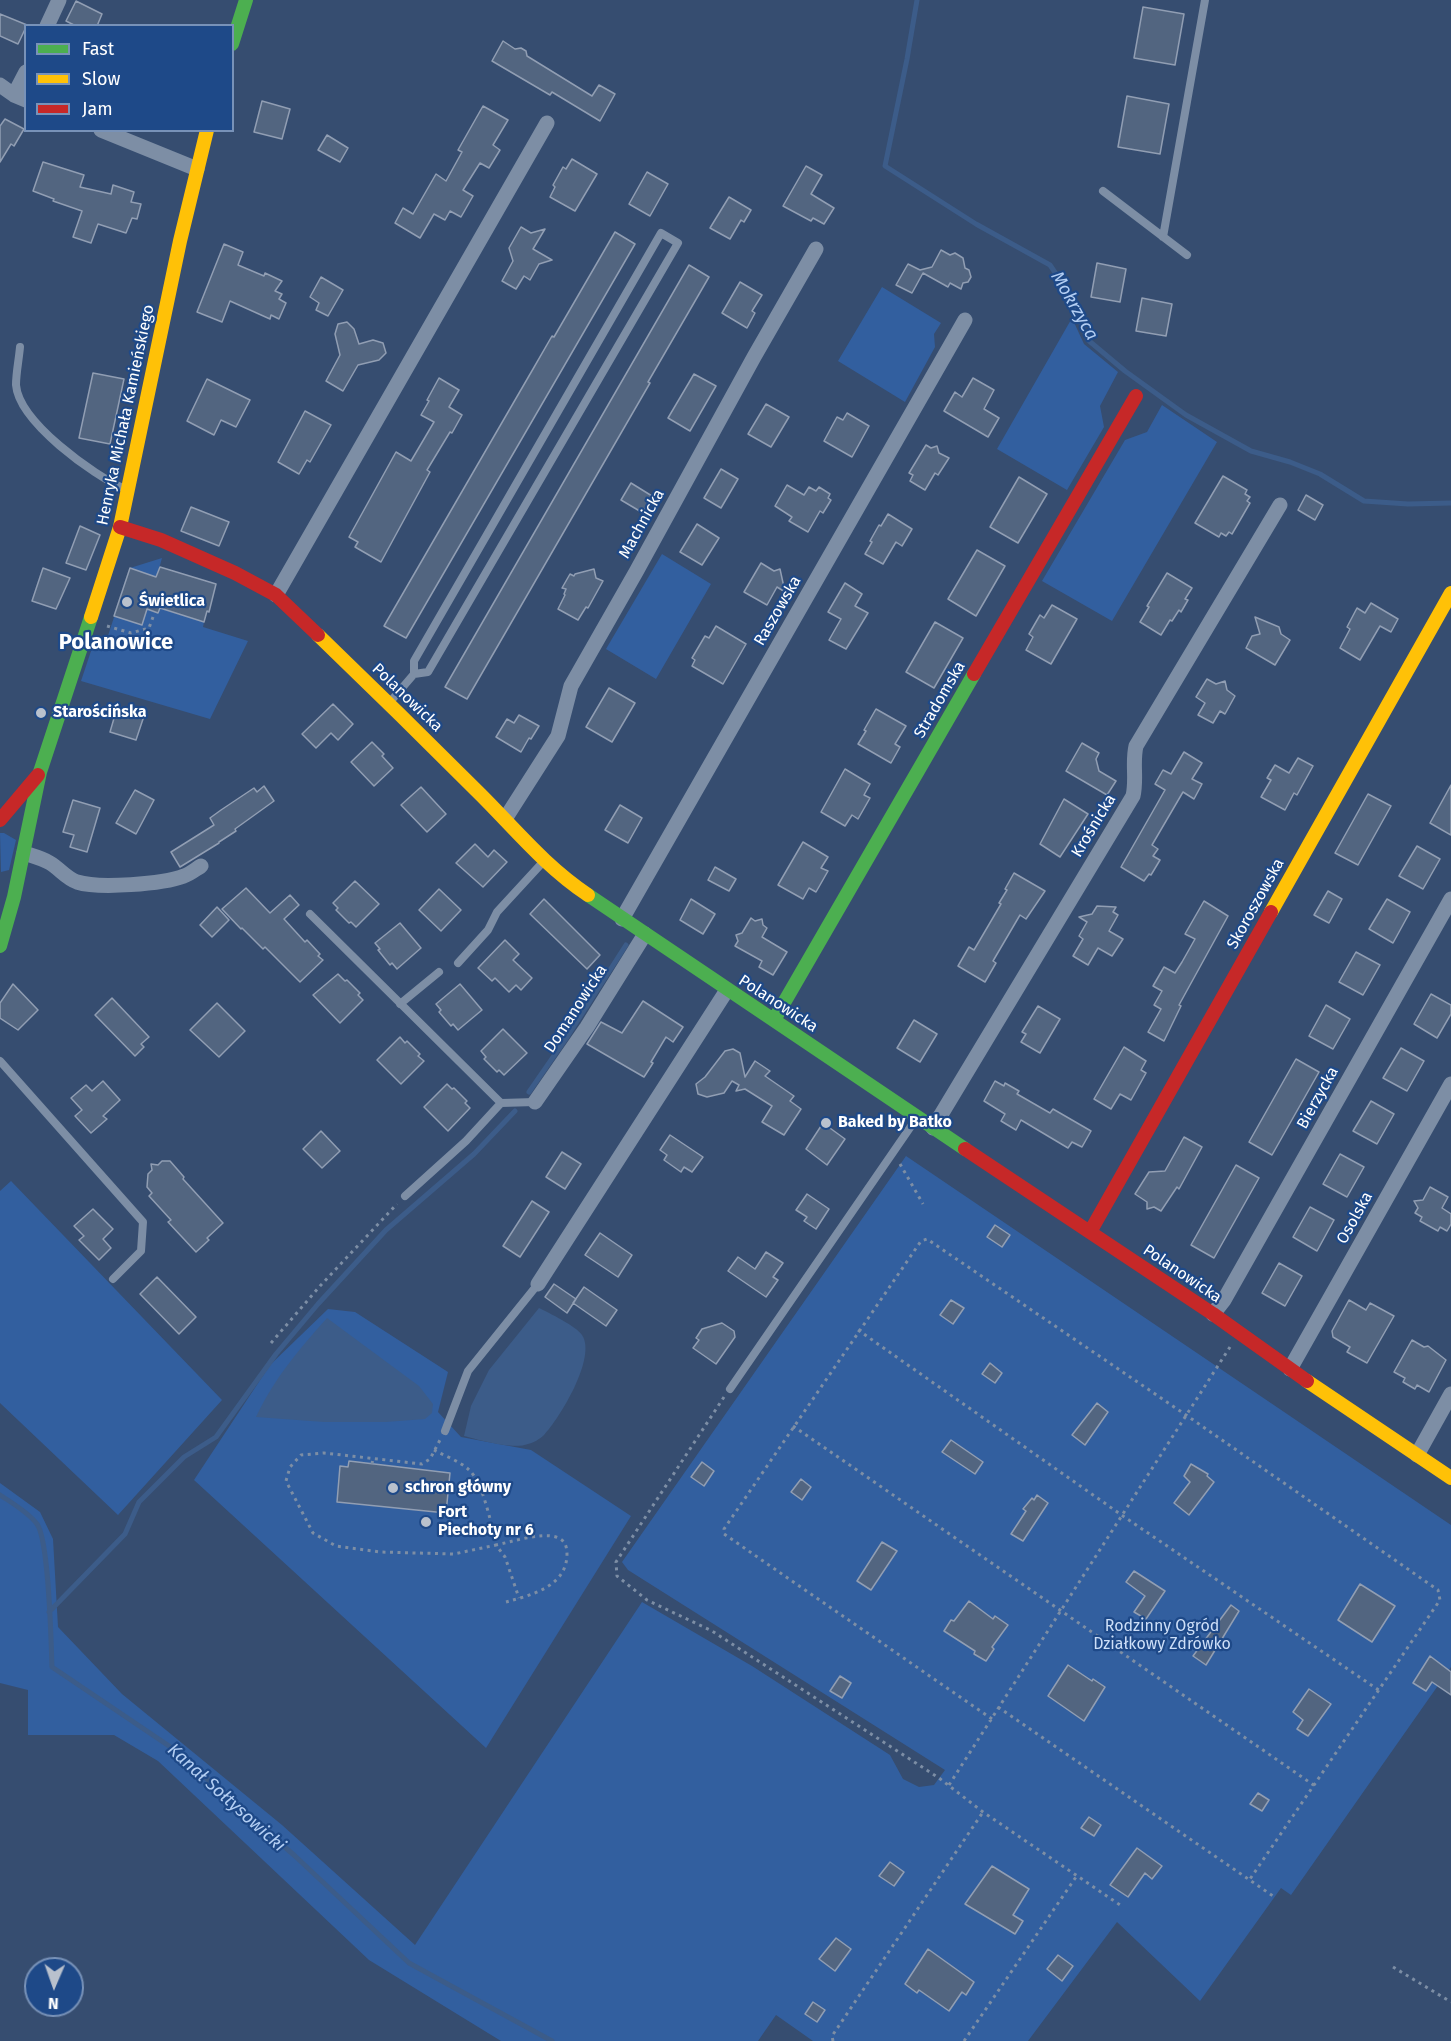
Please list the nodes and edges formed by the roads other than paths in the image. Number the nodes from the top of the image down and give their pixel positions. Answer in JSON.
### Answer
{"nodes":[{"id":1,"x":59,"y":0,"type":"edge"},
{"id":2,"x":246,"y":0,"type":"edge"},
{"id":3,"x":1205,"y":0,"type":"edge"},
{"id":4,"x":48,"y":24,"type":"edge"},
{"id":5,"x":234,"y":38,"type":"edge"},
{"id":6,"x":24,"y":81,"type":"edge"},
{"id":7,"x":0,"y":85,"type":"edge"},
{"id":8,"x":20,"y":98,"type":"edge"},
{"id":9,"x":547,"y":123,"type":"dead end"},
{"id":10,"x":106,"y":132,"type":"edge"},
{"id":11,"x":206,"y":132,"type":"edge"},
{"id":12,"x":197,"y":169,"type":"junction"},
{"id":13,"x":1103,"y":191,"type":"dead end"},
{"id":14,"x":1163,"y":237,"type":"junction"},
{"id":15,"x":816,"y":249,"type":"dead end"},
{"id":16,"x":1187,"y":255,"type":"dead end"},
{"id":17,"x":965,"y":320,"type":"dead end"},
{"id":18,"x":20,"y":347,"type":"dead end"},
{"id":19,"x":1137,"y":396,"type":"dead end"},
{"id":20,"x":129,"y":490,"type":"junction"},
{"id":21,"x":1280,"y":505,"type":"dead end"},
{"id":22,"x":120,"y":526,"type":"junction"},
{"id":23,"x":1451,"y":593,"type":"edge"},
{"id":24,"x":276,"y":595,"type":"junction"},
{"id":25,"x":414,"y":674,"type":"junction"},
{"id":26,"x":389,"y":703,"type":"junction"},
{"id":27,"x":40,"y":772,"type":"junction"},
{"id":28,"x":506,"y":819,"type":"junction"},
{"id":29,"x":0,"y":820,"type":"edge"},
{"id":30,"x":24,"y":853,"type":"junction"},
{"id":31,"x":544,"y":861,"type":"junction"},
{"id":32,"x":201,"y":866,"type":"dead end"},
{"id":33,"x":0,"y":889,"type":"edge"},
{"id":34,"x":14,"y":897,"type":"junction"},
{"id":35,"x":1451,"y":898,"type":"edge"},
{"id":36,"x":310,"y":914,"type":"dead end"},
{"id":37,"x":622,"y":919,"type":"junction"},
{"id":38,"x":645,"y":934,"type":"junction"},
{"id":39,"x":0,"y":946,"type":"edge"},
{"id":40,"x":458,"y":963,"type":"dead end"},
{"id":41,"x":439,"y":972,"type":"dead end"},
{"id":42,"x":727,"y":990,"type":"junction"},
{"id":43,"x":400,"y":1004,"type":"junction"},
{"id":44,"x":774,"y":1020,"type":"junction"},
{"id":45,"x":0,"y":1061,"type":"edge"},
{"id":46,"x":1451,"y":1084,"type":"edge"},
{"id":47,"x":535,"y":1102,"type":"joint"},
{"id":48,"x":501,"y":1103,"type":"junction"},
{"id":49,"x":917,"y":1117,"type":"junction"},
{"id":50,"x":933,"y":1128,"type":"junction"},
{"id":51,"x":405,"y":1196,"type":"road end"},
{"id":52,"x":1090,"y":1232,"type":"junction"},
{"id":53,"x":112,"y":1279,"type":"dead end"},
{"id":54,"x":538,"y":1284,"type":"joint"},
{"id":55,"x":1214,"y":1314,"type":"junction"},
{"id":56,"x":1290,"y":1369,"type":"junction"},
{"id":57,"x":730,"y":1389,"type":"road end"},
{"id":58,"x":1451,"y":1394,"type":"edge"},
{"id":59,"x":445,"y":1431,"type":"road end"},
{"id":60,"x":1417,"y":1455,"type":"junction"},
{"id":61,"x":1451,"y":1478,"type":"edge"}],
"edges":[{"from":1,"to":4,"type":"street"},
{"from":2,"to":5,"type":"street"},
{"from":3,"to":14,"type":"lane"},
{"from":6,"to":8,"type":"street"},
{"from":7,"to":8,"type":"street"},
{"from":9,"to":24,"type":"street"},
{"from":10,"to":12,"type":"street"},
{"from":11,"to":12,"type":"street","name":"Henryka Michała Kamieńskiego"},
{"from":12,"to":20,"type":"street","name":"Henryka Michała Kamieńskiego"},
{"from":13,"to":14,"type":"lane"},
{"from":14,"to":16,"type":"lane"},
{"from":15,"to":28,"type":"street","name":"Machnicka"},
{"from":17,"to":37,"type":"street","name":"Raszowska"},
{"from":18,"to":20,"type":"lane"},
{"from":19,"to":44,"type":"street","name":"Stradomska"},
{"from":20,"to":22,"type":"street","name":"Henryka Michała Kamieńskiego"},
{"from":21,"to":50,"type":"street","name":"Krośnicka"},
{"from":22,"to":24,"type":"street","name":"Polanowicka"},
{"from":22,"to":27,"type":"street","name":"Henryka Michała Kamieńskiego"},
{"from":23,"to":52,"type":"street","name":"Skoroszowska"},
{"from":24,"to":26,"type":"street","name":"Polanowicka"},
{"from":25,"to":25,"type":"lane"},
{"from":25,"to":26,"type":"lane"},
{"from":26,"to":28,"type":"street","name":"Polanowicka"},
{"from":27,"to":29,"type":"street"},
{"from":27,"to":30,"type":"street","name":"Henryka Michała Kamieńskiego"},
{"from":28,"to":31,"type":"street","name":"Polanowicka"},
{"from":30,"to":32,"type":"street"},
{"from":30,"to":34,"type":"street","name":"Henryka Michała Kamieńskiego"},
{"from":31,"to":37,"type":"street","name":"Polanowicka"},
{"from":31,"to":40,"type":"lane"},
{"from":33,"to":34,"type":"street"},
{"from":34,"to":39,"type":"street","name":"Henryka Michała Kamieńskiego"},
{"from":35,"to":55,"type":"street","name":"Bierzycka"},
{"from":36,"to":43,"type":"lane"},
{"from":37,"to":38,"type":"street","name":"Polanowicka"},
{"from":38,"to":42,"type":"street","name":"Polanowicka"},
{"from":38,"to":47,"type":"street","name":"Domanowicka"},
{"from":41,"to":43,"type":"lane"},
{"from":42,"to":44,"type":"street","name":"Polanowicka"},
{"from":42,"to":54,"type":"street"},
{"from":43,"to":48,"type":"lane"},
{"from":44,"to":49,"type":"street","name":"Polanowicka"},
{"from":45,"to":53,"type":"lane"},
{"from":46,"to":56,"type":"street","name":"Osolska"},
{"from":47,"to":48,"type":"lane"},
{"from":48,"to":51,"type":"lane"},
{"from":49,"to":50,"type":"street","name":"Polanowicka"},
{"from":49,"to":57,"type":"lane"},
{"from":50,"to":52,"type":"street","name":"Polanowicka"},
{"from":52,"to":55,"type":"street","name":"Polanowicka"},
{"from":54,"to":59,"type":"lane"},
{"from":55,"to":56,"type":"street","name":"Polanowicka"},
{"from":56,"to":60,"type":"street","name":"Polanowicka"},
{"from":58,"to":60,"type":"street"},
{"from":60,"to":61,"type":"street","name":"Polanowicka"}]}
